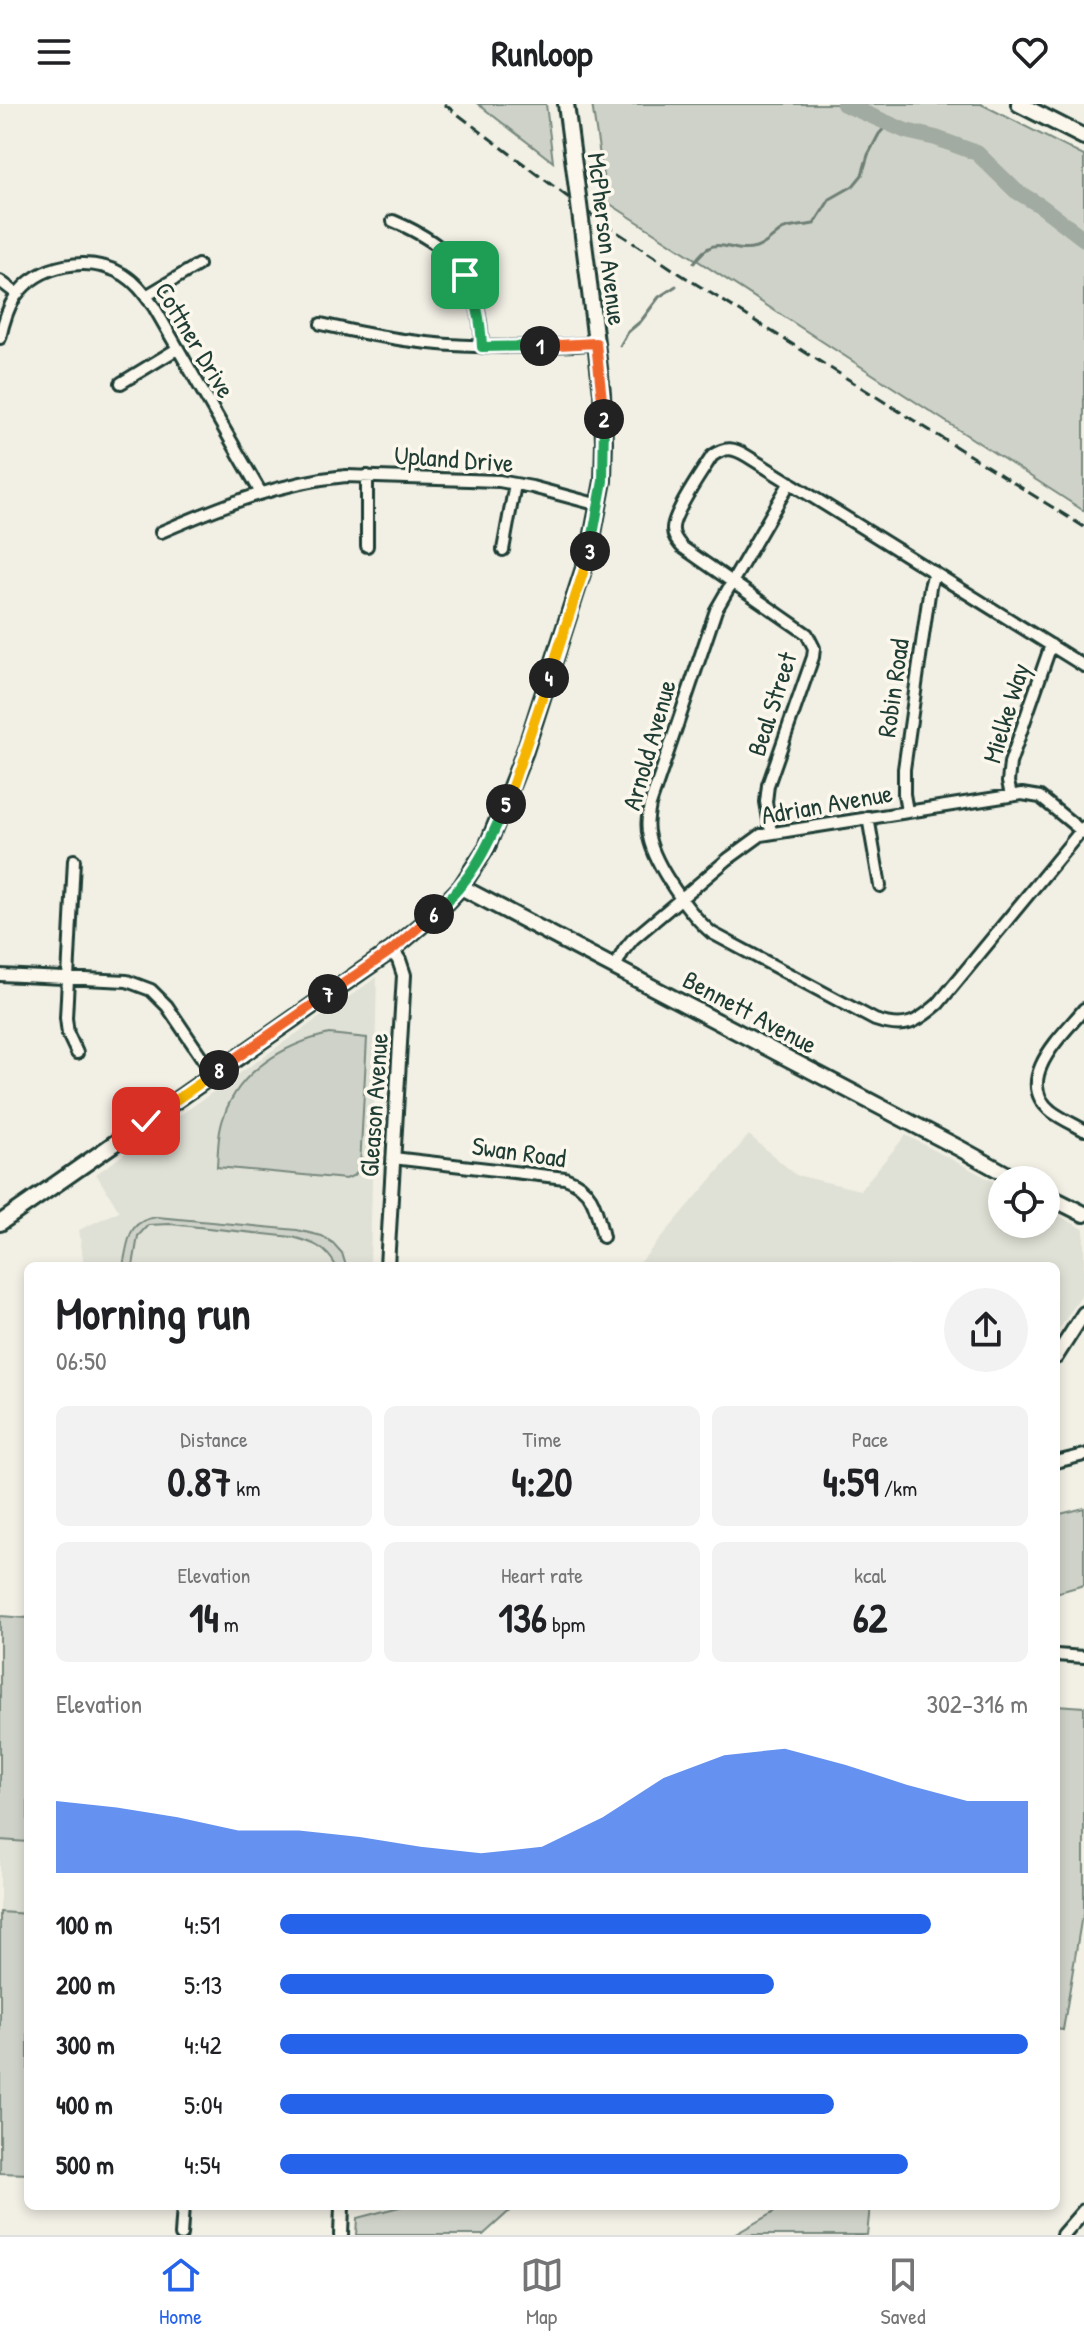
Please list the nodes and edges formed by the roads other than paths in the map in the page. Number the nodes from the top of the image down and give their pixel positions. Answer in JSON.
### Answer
{"nodes":[{"id":1,"x":566,"y":104,"type":"edge"},
{"id":2,"x":1019,"y":104,"type":"edge"},
{"id":3,"x":1084,"y":137,"type":"edge"},
{"id":4,"x":393,"y":221,"type":"dead end"},
{"id":5,"x":198,"y":265,"type":"dead end"},
{"id":6,"x":0,"y":281,"type":"edge"},
{"id":7,"x":17,"y":294,"type":"junction"},
{"id":8,"x":146,"y":296,"type":"junction"},
{"id":9,"x":321,"y":324,"type":"dead end"},
{"id":10,"x":0,"y":338,"type":"edge"},
{"id":11,"x":596,"y":343,"type":"junction"},
{"id":12,"x":482,"y":347,"type":"junction"},
{"id":13,"x":177,"y":349,"type":"junction"},
{"id":14,"x":121,"y":383,"type":"dead end"},
{"id":15,"x":367,"y":476,"type":"junction"},
{"id":16,"x":790,"y":482,"type":"junction"},
{"id":17,"x":515,"y":484,"type":"junction"},
{"id":18,"x":261,"y":493,"type":"junction"},
{"id":19,"x":599,"y":505,"type":"junction"},
{"id":20,"x":161,"y":532,"type":"dead end"},
{"id":21,"x":367,"y":546,"type":"dead end"},
{"id":22,"x":503,"y":550,"type":"dead end"},
{"id":23,"x":934,"y":572,"type":"junction"},
{"id":24,"x":731,"y":581,"type":"junction"},
{"id":25,"x":1051,"y":645,"type":"junction"},
{"id":26,"x":1084,"y":666,"type":"edge"},
{"id":27,"x":1011,"y":795,"type":"junction"},
{"id":28,"x":907,"y":811,"type":"junction"},
{"id":29,"x":868,"y":817,"type":"junction"},
{"id":30,"x":1083,"y":830,"type":"edge"},
{"id":31,"x":771,"y":832,"type":"junction"},
{"id":32,"x":74,"y":860,"type":"dead end"},
{"id":33,"x":880,"y":886,"type":"dead end"},
{"id":34,"x":461,"y":887,"type":"junction"},
{"id":35,"x":681,"y":898,"type":"junction"},
{"id":36,"x":392,"y":950,"type":"junction"},
{"id":37,"x":615,"y":967,"type":"junction"},
{"id":38,"x":0,"y":975,"type":"edge"},
{"id":39,"x":68,"y":978,"type":"junction"},
{"id":40,"x":1084,"y":1009,"type":"edge"},
{"id":41,"x":77,"y":1053,"type":"dead end"},
{"id":42,"x":213,"y":1074,"type":"junction"},
{"id":43,"x":1084,"y":1130,"type":"edge"},
{"id":44,"x":393,"y":1158,"type":"junction"},
{"id":45,"x":991,"y":1166,"type":"edge"},
{"id":46,"x":1060,"y":1202,"type":"edge"},
{"id":47,"x":1084,"y":1214,"type":"edge"},
{"id":48,"x":0,"y":1223,"type":"edge"},
{"id":49,"x":603,"y":1237,"type":"dead end"},
{"id":50,"x":387,"y":1262,"type":"edge"},
{"id":51,"x":1084,"y":1313,"type":"edge"},
{"id":52,"x":1060,"y":1351,"type":"edge"},
{"id":53,"x":1084,"y":1455,"type":"edge"},
{"id":54,"x":1060,"y":1461,"type":"edge"},
{"id":55,"x":1060,"y":1655,"type":"edge"},
{"id":56,"x":1084,"y":1657,"type":"edge"},
{"id":57,"x":183,"y":2210,"type":"edge"},
{"id":58,"x":342,"y":2210,"type":"edge"},
{"id":59,"x":1084,"y":2211,"type":"edge"},
{"id":60,"x":181,"y":2235,"type":"edge"},
{"id":61,"x":341,"y":2235,"type":"edge"},
{"id":62,"x":1063,"y":2235,"type":"edge"}],
"edges":[{"from":1,"to":11,"type":"main road","name":"McPherson Avenue","bridge":true},
{"from":2,"to":3,"type":"main road"},
{"from":4,"to":12,"type":"street"},
{"from":5,"to":8,"type":"street"},
{"from":6,"to":7,"type":"street"},
{"from":7,"to":8,"type":"street","name":"Cottner Drive"},
{"from":7,"to":10,"type":"street"},
{"from":8,"to":13,"type":"street","name":"Cottner Drive"},
{"from":9,"to":12,"type":"street"},
{"from":11,"to":12,"type":"street"},
{"from":11,"to":19,"type":"main road","name":"McPherson Avenue"},
{"from":13,"to":14,"type":"street"},
{"from":13,"to":18,"type":"street","name":"Cottner Drive"},
{"from":15,"to":17,"type":"street","name":"Upland Drive"},
{"from":15,"to":18,"type":"street","name":"Upland Drive"},
{"from":15,"to":21,"type":"street"},
{"from":16,"to":23,"type":"street"},
{"from":16,"to":24,"type":"street","name":"Arnold Avenue"},
{"from":16,"to":24,"type":"street","name":"Beal Street"},
{"from":17,"to":19,"type":"street","name":"Upland Drive"},
{"from":17,"to":22,"type":"street"},
{"from":18,"to":20,"type":"street"},
{"from":19,"to":34,"type":"main road","name":"McPherson Avenue"},
{"from":23,"to":25,"type":"street"},
{"from":23,"to":28,"type":"street","name":"Robin Road"},
{"from":24,"to":31,"type":"street","name":"Beal Street"},
{"from":24,"to":35,"type":"street","name":"Arnold Avenue"},
{"from":25,"to":26,"type":"street"},
{"from":25,"to":27,"type":"street","name":"Mielke Way"},
{"from":27,"to":28,"type":"street","name":"Adrian Avenue"},
{"from":27,"to":30,"type":"street","name":"Adrian Avenue"},
{"from":28,"to":29,"type":"street","name":"Adrian Avenue"},
{"from":29,"to":31,"type":"street","name":"Adrian Avenue"},
{"from":29,"to":33,"type":"street"},
{"from":30,"to":35,"type":"street","name":"Arnold Avenue"},
{"from":31,"to":35,"type":"street","name":"Adrian Avenue"},
{"from":32,"to":39,"type":"street"},
{"from":34,"to":36,"type":"main road","name":"McPherson Avenue"},
{"from":34,"to":37,"type":"main road","name":"Bennett Avenue"},
{"from":35,"to":37,"type":"street","name":"Adrian Avenue"},
{"from":36,"to":42,"type":"main road","name":"McPherson Avenue"},
{"from":36,"to":44,"type":"street","name":"Gleason Avenue"},
{"from":37,"to":45,"type":"main road","name":"Bennett Avenue"},
{"from":38,"to":39,"type":"street"},
{"from":39,"to":41,"type":"street"},
{"from":39,"to":42,"type":"street"},
{"from":40,"to":43,"type":"street"},
{"from":42,"to":48,"type":"main road","name":"McPherson Avenue"},
{"from":44,"to":49,"type":"street","name":"Swan Road"},
{"from":44,"to":50,"type":"street","name":"Gleason Avenue"},
{"from":46,"to":47,"type":"main road"},
{"from":51,"to":52,"type":"street"},
{"from":53,"to":54,"type":"street"},
{"from":55,"to":56,"type":"street"},
{"from":57,"to":60,"type":"street"},
{"from":58,"to":61,"type":"street"},
{"from":59,"to":62,"type":"street"}]}
